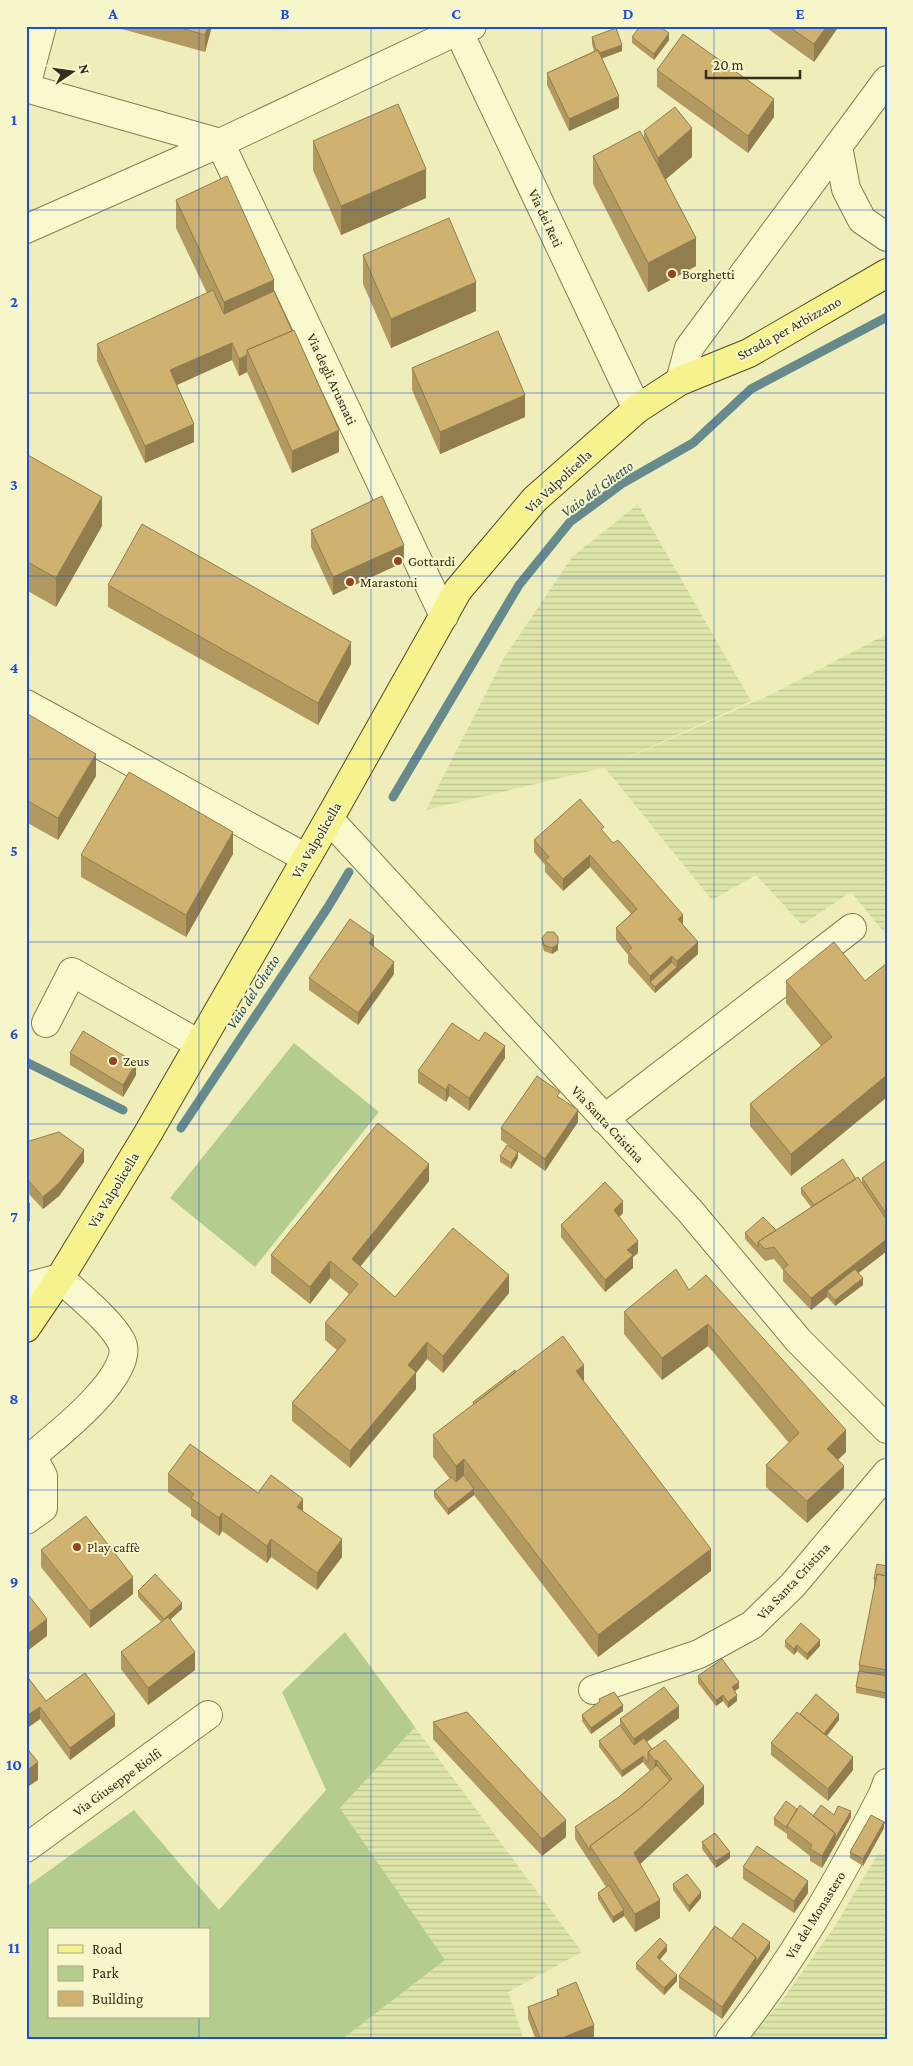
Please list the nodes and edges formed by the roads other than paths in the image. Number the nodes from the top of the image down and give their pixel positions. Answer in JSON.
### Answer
{"nodes":[{"id":1,"x":42,"y":26,"type":"edge"},
{"id":2,"x":462,"y":28,"type":"edge"},
{"id":3,"x":887,"y":80,"type":"edge"},
{"id":4,"x":26,"y":87,"type":"edge"},
{"id":5,"x":220,"y":143,"type":"junction"},
{"id":6,"x":838,"y":146,"type":"junction"},
{"id":7,"x":26,"y":229,"type":"edge"},
{"id":8,"x":887,"y":237,"type":"edge"},
{"id":9,"x":887,"y":273,"type":"edge"},
{"id":10,"x":680,"y":381,"type":"junction"},
{"id":11,"x":637,"y":409,"type":"junction"},
{"id":12,"x":444,"y":616,"type":"junction"},
{"id":13,"x":26,"y":704,"type":"edge"},
{"id":14,"x":329,"y":819,"type":"junction"},
{"id":15,"x":306,"y":858,"type":"junction"},
{"id":16,"x":852,"y":928,"type":"dead end"},
{"id":17,"x":46,"y":1023,"type":"dead end"},
{"id":18,"x":199,"y":1044,"type":"junction"},
{"id":19,"x":604,"y":1119,"type":"junction"},
{"id":20,"x":60,"y":1278,"type":"junction"},
{"id":21,"x":26,"y":1286,"type":"edge"},
{"id":22,"x":26,"y":1328,"type":"edge"},
{"id":23,"x":887,"y":1429,"type":"edge"},
{"id":24,"x":887,"y":1473,"type":"edge"},
{"id":25,"x":26,"y":1520,"type":"edge"},
{"id":26,"x":593,"y":1690,"type":"dead end"},
{"id":27,"x":208,"y":1715,"type":"dead end"},
{"id":28,"x":887,"y":1782,"type":"edge"},
{"id":29,"x":26,"y":1848,"type":"edge"},
{"id":30,"x":730,"y":2040,"type":"edge"}],
"edges":[{"from":1,"to":4,"type":"street"},
{"from":2,"to":5,"type":"street"},
{"from":2,"to":11,"type":"street","name":"Via dei Reti"},
{"from":3,"to":6,"type":"street"},
{"from":4,"to":5,"type":"street"},
{"from":5,"to":7,"type":"street"},
{"from":5,"to":12,"type":"street","name":"Via degli Arusnati"},
{"from":6,"to":8,"type":"street"},
{"from":6,"to":10,"type":"street"},
{"from":9,"to":10,"type":"main road","name":"Strada per Arbizzano"},
{"from":10,"to":11,"type":"main road","name":"Strada per Arbizzano"},
{"from":11,"to":12,"type":"main road","name":"Via Valpolicella"},
{"from":12,"to":14,"type":"main road","name":"Via Valpolicella"},
{"from":13,"to":15,"type":"street"},
{"from":14,"to":15,"type":"main road","name":"Via Valpolicella"},
{"from":14,"to":19,"type":"street","name":"Via Santa Cristina"},
{"from":15,"to":18,"type":"main road","name":"Via Valpolicella"},
{"from":16,"to":19,"type":"street"},
{"from":17,"to":18,"type":"street"},
{"from":18,"to":20,"type":"main road","name":"Via Valpolicella"},
{"from":19,"to":23,"type":"street","name":"Via Santa Cristina"},
{"from":20,"to":21,"type":"street"},
{"from":20,"to":22,"type":"main road","name":"Via Valpolicella"},
{"from":20,"to":25,"type":"street"},
{"from":24,"to":26,"type":"street","name":"Via Santa Cristina"},
{"from":27,"to":29,"type":"street","name":"Via Giuseppe Riolfi"},
{"from":28,"to":30,"type":"street","name":"Via del Monastero"}]}
